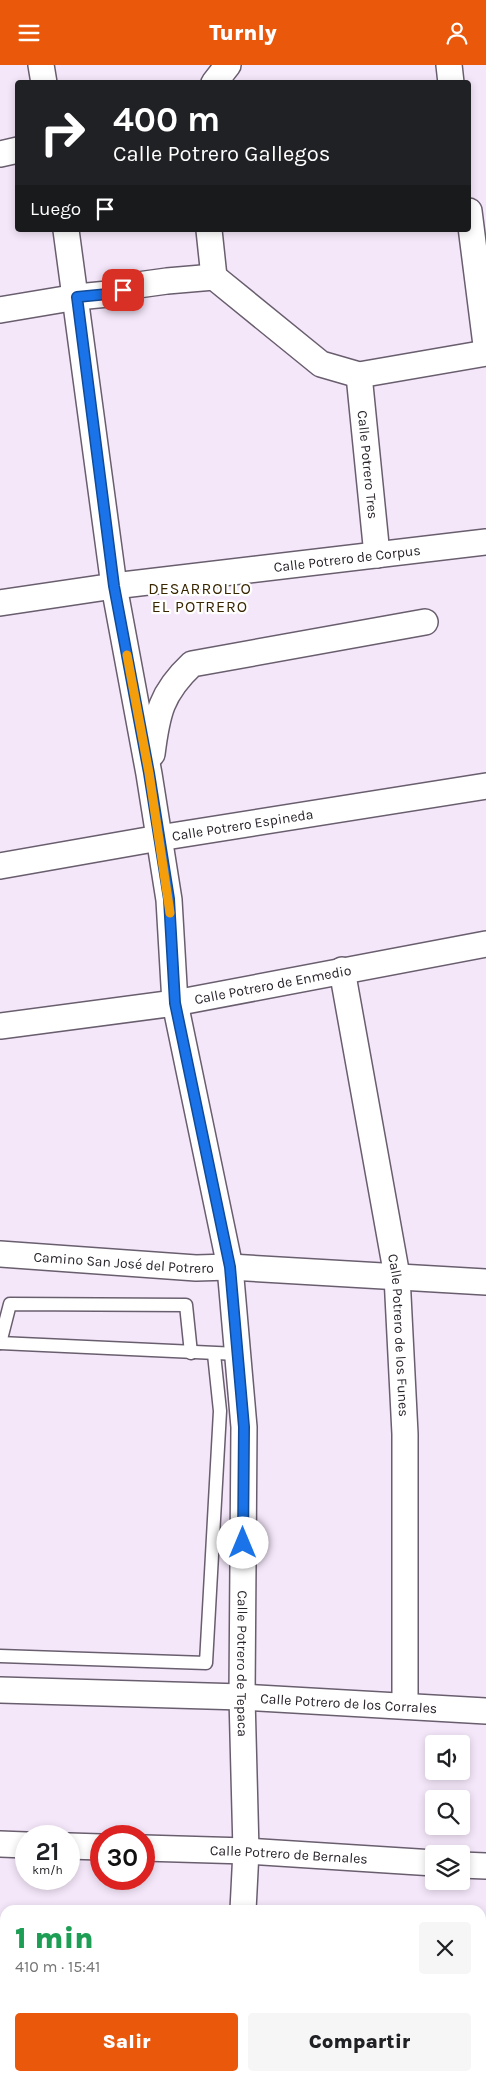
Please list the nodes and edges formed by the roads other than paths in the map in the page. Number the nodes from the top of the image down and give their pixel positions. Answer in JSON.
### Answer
{"nodes":[{"id":1,"x":41,"y":65,"type":"edge"},
{"id":2,"x":228,"y":65,"type":"edge"},
{"id":3,"x":449,"y":65,"type":"edge"},
{"id":4,"x":44,"y":80,"type":"edge"},
{"id":5,"x":216,"y":80,"type":"edge"},
{"id":6,"x":451,"y":80,"type":"edge"},
{"id":7,"x":15,"y":151,"type":"edge"},
{"id":8,"x":0,"y":154,"type":"edge"},
{"id":9,"x":471,"y":227,"type":"edge"},
{"id":10,"x":66,"y":232,"type":"edge"},
{"id":11,"x":209,"y":232,"type":"edge"},
{"id":12,"x":214,"y":277,"type":"junction"},
{"id":13,"x":77,"y":297,"type":"junction"},
{"id":14,"x":0,"y":310,"type":"edge"},
{"id":15,"x":486,"y":345,"type":"edge"},
{"id":16,"x":486,"y":353,"type":"edge"},
{"id":17,"x":359,"y":375,"type":"junction"},
{"id":18,"x":486,"y":542,"type":"edge"},
{"id":19,"x":377,"y":555,"type":"junction"},
{"id":20,"x":114,"y":586,"type":"junction"},
{"id":21,"x":0,"y":603,"type":"edge"},
{"id":22,"x":424,"y":622,"type":"dead end"},
{"id":23,"x":149,"y":773,"type":"junction"},
{"id":24,"x":486,"y":786,"type":"edge"},
{"id":25,"x":159,"y":838,"type":"junction"},
{"id":26,"x":0,"y":866,"type":"edge"},
{"id":27,"x":486,"y":944,"type":"edge"},
{"id":28,"x":342,"y":970,"type":"junction"},
{"id":29,"x":175,"y":1003,"type":"junction"},
{"id":30,"x":0,"y":1026,"type":"edge"},
{"id":31,"x":0,"y":1255,"type":"edge"},
{"id":32,"x":230,"y":1267,"type":"junction"},
{"id":33,"x":397,"y":1276,"type":"junction"},
{"id":34,"x":486,"y":1281,"type":"edge"},
{"id":35,"x":0,"y":1343,"type":"edge"},
{"id":36,"x":191,"y":1353,"type":"junction"},
{"id":37,"x":226,"y":1354,"type":"junction"},
{"id":38,"x":0,"y":1656,"type":"edge"},
{"id":39,"x":0,"y":1690,"type":"edge"},
{"id":40,"x":242,"y":1697,"type":"junction"},
{"id":41,"x":405,"y":1706,"type":"junction"},
{"id":42,"x":486,"y":1711,"type":"edge"},
{"id":43,"x":0,"y":1844,"type":"edge"},
{"id":44,"x":15,"y":1845,"type":"edge"},
{"id":45,"x":155,"y":1848,"type":"edge"},
{"id":46,"x":246,"y":1851,"type":"junction"},
{"id":47,"x":425,"y":1862,"type":"edge"},
{"id":48,"x":470,"y":1866,"type":"edge"},
{"id":49,"x":486,"y":1867,"type":"edge"},
{"id":50,"x":243,"y":1905,"type":"edge"}],
"edges":[{"from":1,"to":4,"type":"street"},
{"from":2,"to":5,"type":"street"},
{"from":3,"to":6,"type":"street"},
{"from":7,"to":8,"type":"street"},
{"from":9,"to":15,"type":"street"},
{"from":10,"to":13,"type":"street","name":"Calle Potrero de Tepaca"},
{"from":11,"to":12,"type":"street"},
{"from":12,"to":13,"type":"street"},
{"from":12,"to":17,"type":"street"},
{"from":13,"to":14,"type":"street"},
{"from":13,"to":20,"type":"street","name":"Calle Potrero de Tepaca"},
{"from":16,"to":17,"type":"street"},
{"from":17,"to":19,"type":"street","name":"Calle Potrero Tres"},
{"from":18,"to":19,"type":"street","name":"Calle Potrero de Corpus"},
{"from":19,"to":20,"type":"street","name":"Calle Potrero de Corpus"},
{"from":20,"to":21,"type":"street","name":"Calle Potrero de Corpus"},
{"from":20,"to":23,"type":"street","name":"Calle Potrero de Tepaca"},
{"from":22,"to":23,"type":"street"},
{"from":23,"to":25,"type":"street","name":"Calle Potrero de Tepaca"},
{"from":24,"to":25,"type":"street","name":"Calle Potrero Espineda"},
{"from":25,"to":26,"type":"street","name":"Calle Potrero Espineda"},
{"from":25,"to":29,"type":"street","name":"Calle Potrero de Tepaca"},
{"from":27,"to":28,"type":"street","name":"Calle Potrero de Enmedio"},
{"from":28,"to":29,"type":"street","name":"Calle Potrero de Enmedio"},
{"from":28,"to":33,"type":"street","name":"Calle Potrero de los Funes"},
{"from":29,"to":30,"type":"street","name":"Calle Potrero de Enmedio"},
{"from":29,"to":32,"type":"street","name":"Calle Potrero de Tepaca"},
{"from":31,"to":32,"type":"street","name":"Camino San José del Potrero"},
{"from":32,"to":33,"type":"street","name":"Camino San José del Potrero"},
{"from":32,"to":37,"type":"street","name":"Calle Potrero de Tepaca"},
{"from":33,"to":34,"type":"street","name":"Camino San José del Potrero"},
{"from":33,"to":41,"type":"street","name":"Calle Potrero de los Funes"},
{"from":35,"to":36,"type":"lane"},
{"from":35,"to":36,"type":"lane"},
{"from":36,"to":37,"type":"lane"},
{"from":37,"to":38,"type":"lane"},
{"from":37,"to":40,"type":"street","name":"Calle Potrero de Tepaca"},
{"from":39,"to":40,"type":"street","name":"Calle Potrero de los Corrales"},
{"from":40,"to":41,"type":"street","name":"Calle Potrero de los Corrales"},
{"from":40,"to":46,"type":"street","name":"Calle Potrero de Tepaca"},
{"from":41,"to":42,"type":"street","name":"Calle Potrero de los Corrales"},
{"from":43,"to":44,"type":"street"},
{"from":45,"to":46,"type":"street","name":"Calle Potrero de Bernales"},
{"from":46,"to":47,"type":"street","name":"Calle Potrero de Bernales"},
{"from":46,"to":50,"type":"street","name":"Calle Potrero de Tepaca"},
{"from":48,"to":49,"type":"street"}]}
